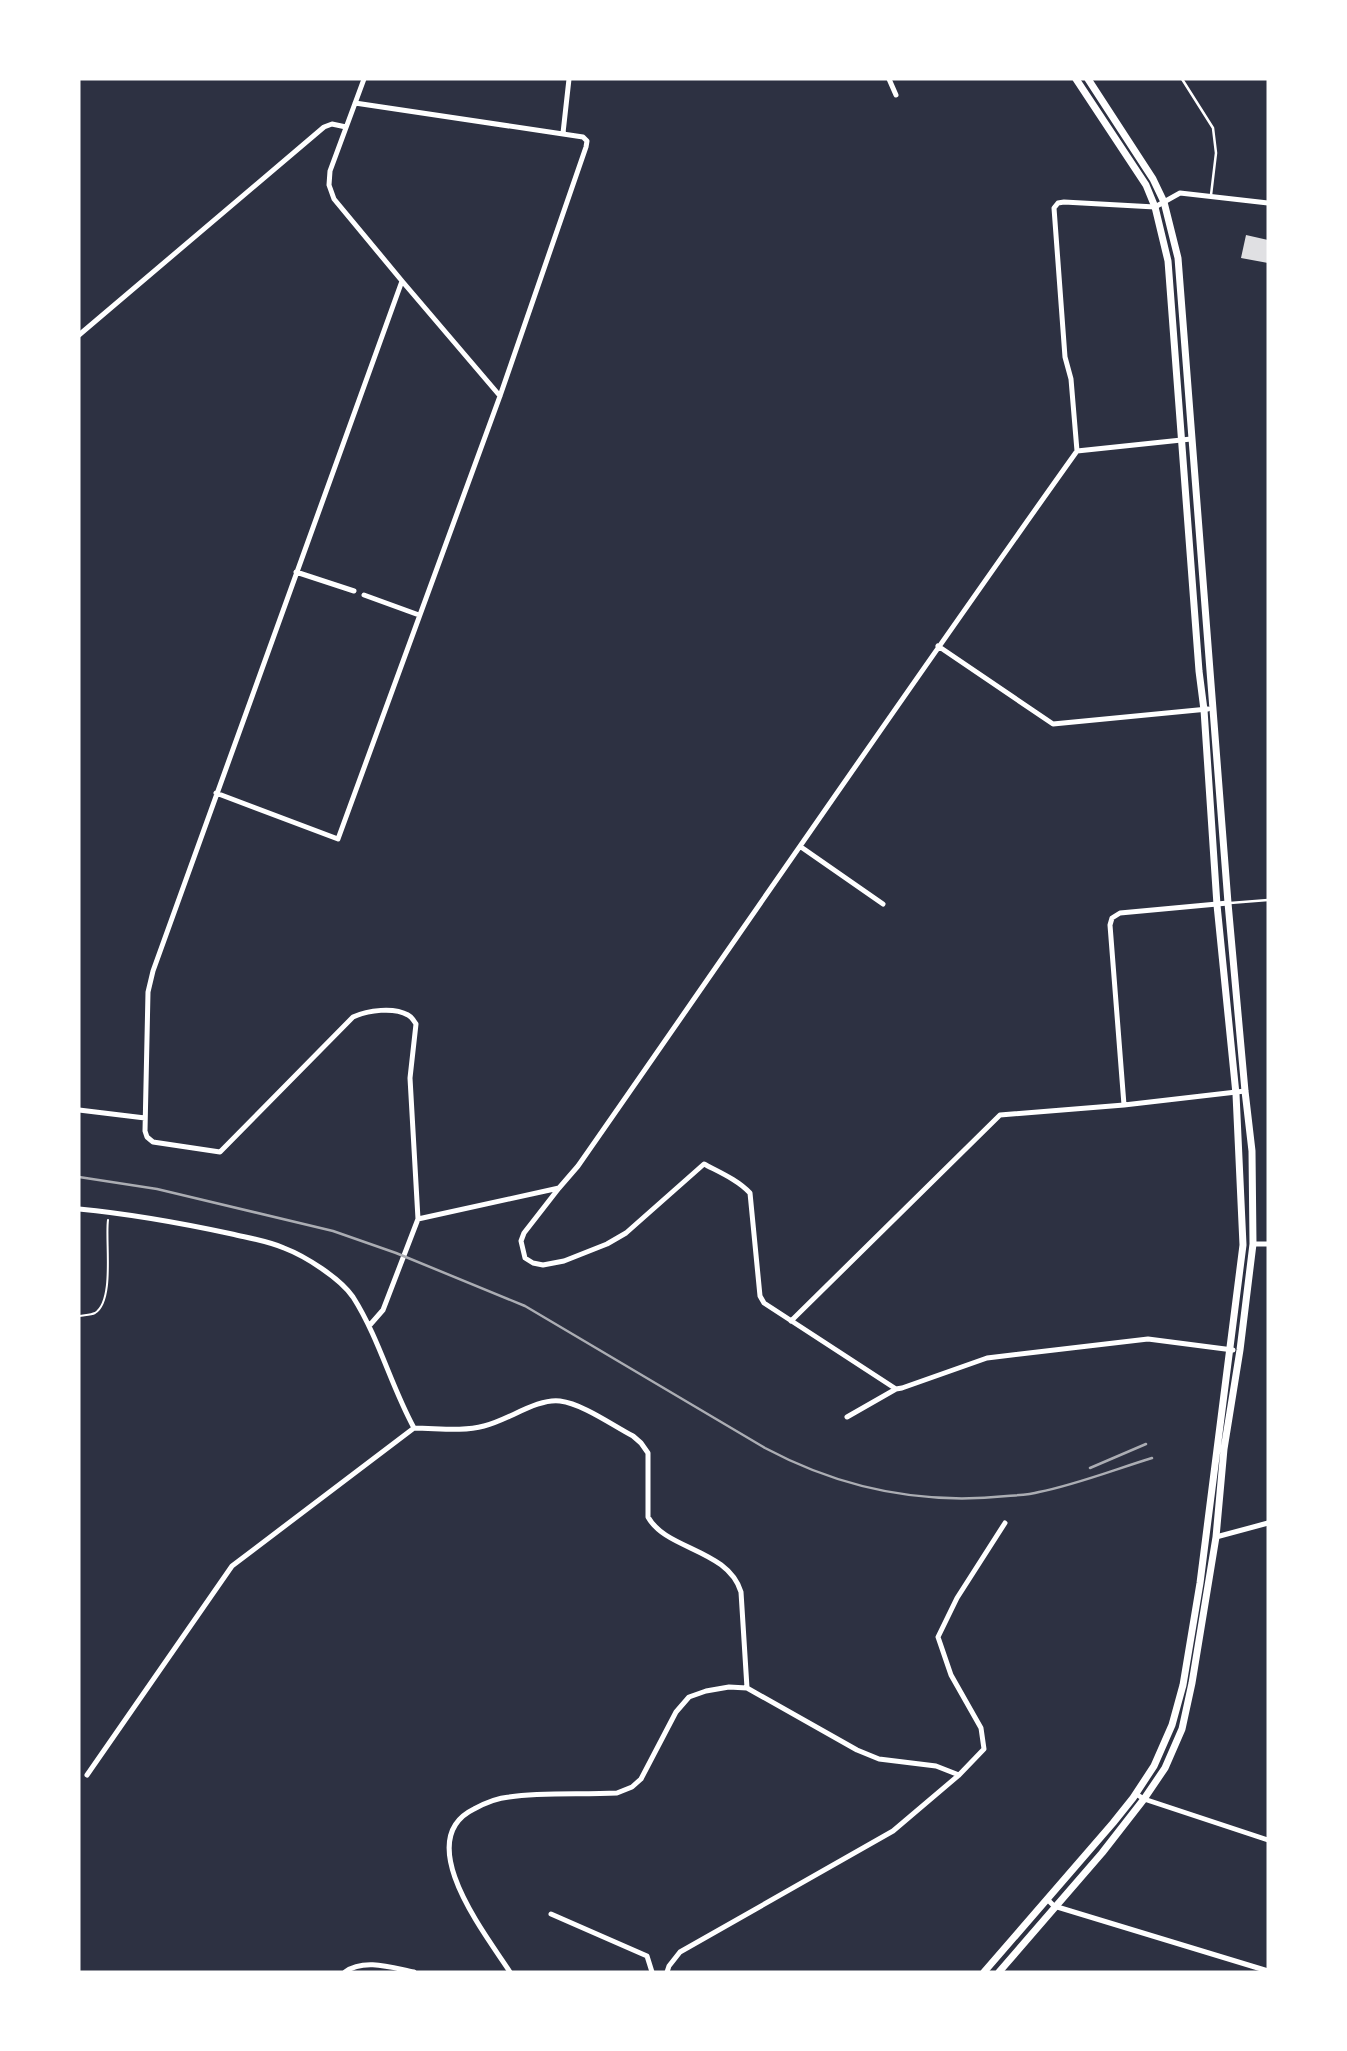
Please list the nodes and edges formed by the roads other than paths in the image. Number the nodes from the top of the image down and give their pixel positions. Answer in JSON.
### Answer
{"nodes":[{"id":1,"x":364,"y":79,"type":"edge"},
{"id":2,"x":569,"y":79,"type":"edge"},
{"id":3,"x":889,"y":79,"type":"edge"},
{"id":4,"x":1076,"y":79,"type":"edge"},
{"id":5,"x":1088,"y":79,"type":"edge"},
{"id":6,"x":1182,"y":79,"type":"edge"},
{"id":7,"x":896,"y":95,"type":"dead end"},
{"id":8,"x":355,"y":103,"type":"junction"},
{"id":9,"x":346,"y":127,"type":"junction"},
{"id":10,"x":563,"y":133,"type":"junction"},
{"id":11,"x":1211,"y":195,"type":"junction"},
{"id":12,"x":1164,"y":202,"type":"junction"},
{"id":13,"x":1268,"y":203,"type":"edge"},
{"id":14,"x":1155,"y":206,"type":"junction"},
{"id":15,"x":402,"y":281,"type":"junction"},
{"id":16,"x":79,"y":335,"type":"edge"},
{"id":17,"x":500,"y":396,"type":"junction"},
{"id":18,"x":1191,"y":439,"type":"junction"},
{"id":19,"x":1181,"y":440,"type":"junction"},
{"id":20,"x":1077,"y":452,"type":"junction"},
{"id":21,"x":296,"y":572,"type":"junction"},
{"id":22,"x":354,"y":591,"type":"dead end"},
{"id":23,"x":364,"y":595,"type":"dead end"},
{"id":24,"x":419,"y":615,"type":"junction"},
{"id":25,"x":938,"y":646,"type":"junction"},
{"id":26,"x":1214,"y":708,"type":"junction"},
{"id":27,"x":1204,"y":710,"type":"junction"},
{"id":28,"x":216,"y":793,"type":"junction"},
{"id":29,"x":801,"y":847,"type":"junction"},
{"id":30,"x":1268,"y":900,"type":"edge"},
{"id":31,"x":1228,"y":903,"type":"junction"},
{"id":32,"x":883,"y":904,"type":"dead end"},
{"id":33,"x":1217,"y":905,"type":"junction"},
{"id":34,"x":1240,"y":1091,"type":"junction"},
{"id":35,"x":1124,"y":1105,"type":"junction"},
{"id":36,"x":79,"y":1110,"type":"edge"},
{"id":37,"x":145,"y":1118,"type":"junction"},
{"id":38,"x":559,"y":1188,"type":"junction"},
{"id":39,"x":79,"y":1209,"type":"edge"},
{"id":40,"x":418,"y":1219,"type":"junction"},
{"id":41,"x":1253,"y":1244,"type":"junction"},
{"id":42,"x":1268,"y":1244,"type":"edge"},
{"id":43,"x":791,"y":1321,"type":"junction"},
{"id":44,"x":369,"y":1326,"type":"junction"},
{"id":45,"x":1230,"y":1349,"type":"junction"},
{"id":46,"x":1240,"y":1350,"type":"junction"},
{"id":47,"x":896,"y":1389,"type":"junction"},
{"id":48,"x":847,"y":1417,"type":"dead end"},
{"id":49,"x":414,"y":1428,"type":"junction"},
{"id":50,"x":1005,"y":1523,"type":"dead end"},
{"id":51,"x":1268,"y":1523,"type":"edge"},
{"id":52,"x":1216,"y":1537,"type":"junction"},
{"id":53,"x":747,"y":1688,"type":"junction"},
{"id":54,"x":87,"y":1775,"type":"dead end"},
{"id":55,"x":959,"y":1775,"type":"junction"},
{"id":56,"x":1136,"y":1794,"type":"junction"},
{"id":57,"x":1144,"y":1799,"type":"junction"},
{"id":58,"x":1268,"y":1840,"type":"edge"},
{"id":59,"x":1047,"y":1899,"type":"junction"},
{"id":60,"x":1054,"y":1906,"type":"junction"},
{"id":61,"x":551,"y":1914,"type":"dead end"},
{"id":62,"x":1268,"y":1971,"type":"edge"},
{"id":63,"x":345,"y":1972,"type":"edge"},
{"id":64,"x":414,"y":1972,"type":"edge"},
{"id":65,"x":510,"y":1972,"type":"edge"},
{"id":66,"x":652,"y":1972,"type":"edge"},
{"id":67,"x":667,"y":1972,"type":"edge"},
{"id":68,"x":984,"y":1972,"type":"edge"},
{"id":69,"x":999,"y":1972,"type":"edge"}],
"edges":[{"from":1,"to":8,"type":"street"},
{"from":2,"to":10,"type":"street"},
{"from":3,"to":7,"type":"street"},
{"from":4,"to":14,"type":"main road"},
{"from":5,"to":12,"type":"main road"},
{"from":6,"to":11,"type":"lane"},
{"from":8,"to":9,"type":"street"},
{"from":8,"to":10,"type":"street"},
{"from":9,"to":15,"type":"street"},
{"from":9,"to":16,"type":"street"},
{"from":10,"to":17,"type":"street"},
{"from":11,"to":12,"type":"street"},
{"from":11,"to":13,"type":"street"},
{"from":12,"to":14,"type":"street"},
{"from":12,"to":18,"type":"main road"},
{"from":14,"to":19,"type":"main road"},
{"from":14,"to":20,"type":"street"},
{"from":15,"to":17,"type":"street"},
{"from":15,"to":21,"type":"street"},
{"from":17,"to":24,"type":"street"},
{"from":18,"to":19,"type":"street"},
{"from":18,"to":26,"type":"main road"},
{"from":19,"to":20,"type":"street"},
{"from":19,"to":27,"type":"main road"},
{"from":20,"to":25,"type":"street"},
{"from":21,"to":22,"type":"street"},
{"from":21,"to":28,"type":"street"},
{"from":23,"to":24,"type":"street"},
{"from":24,"to":28,"type":"street"},
{"from":25,"to":27,"type":"street"},
{"from":25,"to":29,"type":"street"},
{"from":26,"to":27,"type":"street"},
{"from":26,"to":31,"type":"main road"},
{"from":27,"to":33,"type":"main road"},
{"from":28,"to":37,"type":"street"},
{"from":29,"to":32,"type":"street"},
{"from":29,"to":38,"type":"street"},
{"from":30,"to":31,"type":"lane"},
{"from":31,"to":33,"type":"street"},
{"from":31,"to":34,"type":"main road"},
{"from":33,"to":34,"type":"main road"},
{"from":33,"to":35,"type":"street"},
{"from":34,"to":35,"type":"street"},
{"from":34,"to":41,"type":"main road"},
{"from":34,"to":45,"type":"main road"},
{"from":35,"to":43,"type":"street"},
{"from":36,"to":37,"type":"street"},
{"from":37,"to":40,"type":"street"},
{"from":38,"to":40,"type":"street"},
{"from":38,"to":43,"type":"street"},
{"from":39,"to":44,"type":"street"},
{"from":40,"to":44,"type":"street"},
{"from":41,"to":42,"type":"street"},
{"from":41,"to":46,"type":"main road"},
{"from":43,"to":47,"type":"street"},
{"from":44,"to":49,"type":"street"},
{"from":45,"to":46,"type":"street"},
{"from":45,"to":47,"type":"street"},
{"from":45,"to":56,"type":"main road"},
{"from":46,"to":52,"type":"main road"},
{"from":47,"to":48,"type":"street"},
{"from":49,"to":53,"type":"street"},
{"from":49,"to":54,"type":"street"},
{"from":50,"to":55,"type":"street"},
{"from":51,"to":52,"type":"street"},
{"from":52,"to":57,"type":"main road"},
{"from":53,"to":55,"type":"street"},
{"from":53,"to":65,"type":"street"},
{"from":55,"to":67,"type":"street"},
{"from":56,"to":57,"type":"street"},
{"from":56,"to":59,"type":"main road"},
{"from":57,"to":58,"type":"street"},
{"from":57,"to":60,"type":"main road"},
{"from":59,"to":60,"type":"street"},
{"from":59,"to":68,"type":"main road"},
{"from":60,"to":62,"type":"street"},
{"from":60,"to":69,"type":"main road"},
{"from":61,"to":66,"type":"street"},
{"from":63,"to":64,"type":"street"}]}
